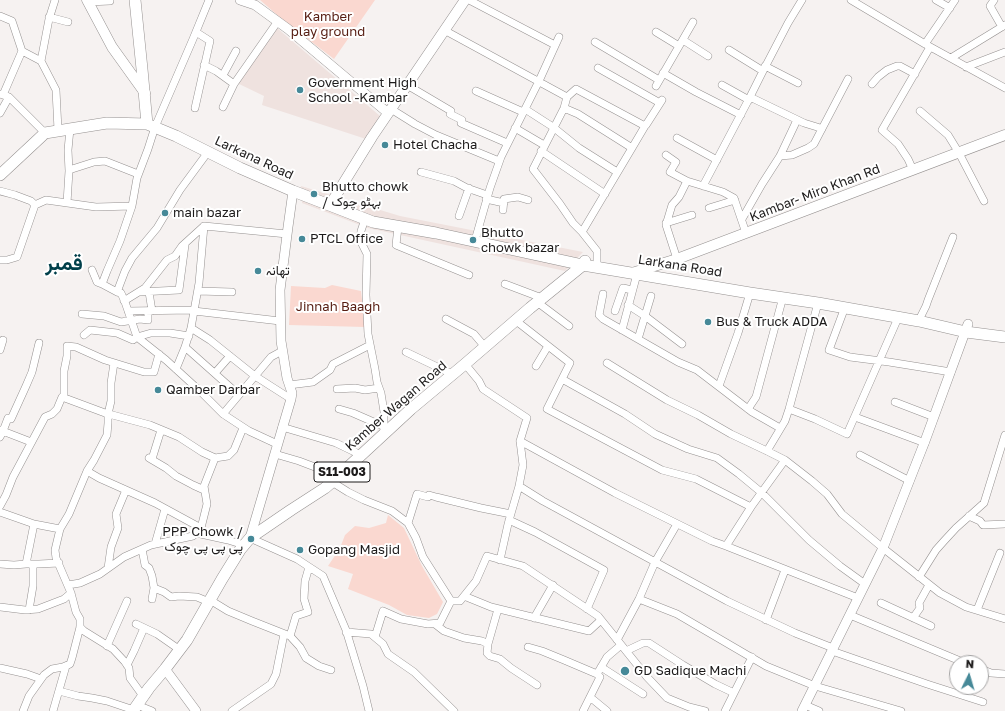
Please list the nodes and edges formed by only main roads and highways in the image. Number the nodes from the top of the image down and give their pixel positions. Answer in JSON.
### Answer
{"nodes":[{"id":1,"x":134,"y":0,"type":"edge"},
{"id":2,"x":87,"y":1,"type":"edge"},
{"id":3,"x":463,"y":1,"type":"edge"},
{"id":4,"x":145,"y":94,"type":"junction"},
{"id":5,"x":151,"y":125,"type":"junction"},
{"id":6,"x":1005,"y":135,"type":"edge"},
{"id":7,"x":0,"y":175,"type":"edge"},
{"id":8,"x":330,"y":204,"type":"junction"},
{"id":9,"x":352,"y":214,"type":"junction"},
{"id":10,"x":588,"y":263,"type":"junction"},
{"id":11,"x":637,"y":272,"type":"junction"},
{"id":12,"x":716,"y":284,"type":"junction"},
{"id":13,"x":967,"y":328,"type":"junction"},
{"id":14,"x":1005,"y":331,"type":"edge"},
{"id":15,"x":1005,"y":337,"type":"edge"},
{"id":16,"x":137,"y":706,"type":"edge"}],
"edges":[{"from":1,"to":4,"type":"main road"},
{"from":2,"to":4,"type":"main road"},
{"from":3,"to":8,"type":"main road"},
{"from":4,"to":5,"type":"main road"},
{"from":5,"to":7,"type":"main road"},
{"from":5,"to":8,"type":"main road","name":"Larkana Road"},
{"from":6,"to":11,"type":"main road","name":"Kambar- Miro Khan Rd"},
{"from":8,"to":9,"type":"main road","name":"Larkana Road"},
{"from":9,"to":10,"type":"main road","name":"Larkana Road"},
{"from":9,"to":10,"type":"main road","name":"Larkana Road"},
{"from":10,"to":11,"type":"main road","name":"Larkana Road"},
{"from":10,"to":16,"type":"main road","name":"Kamber Wagan Road","number":"S11-003"},
{"from":11,"to":12,"type":"main road","name":"Larkana Road"},
{"from":12,"to":13,"type":"main road","name":"Larkana Road"},
{"from":12,"to":13,"type":"main road","name":"Larkana Road"},
{"from":13,"to":14,"type":"main road","name":"Larkana Road"},
{"from":13,"to":15,"type":"main road","name":"Larkana Road"}]}
